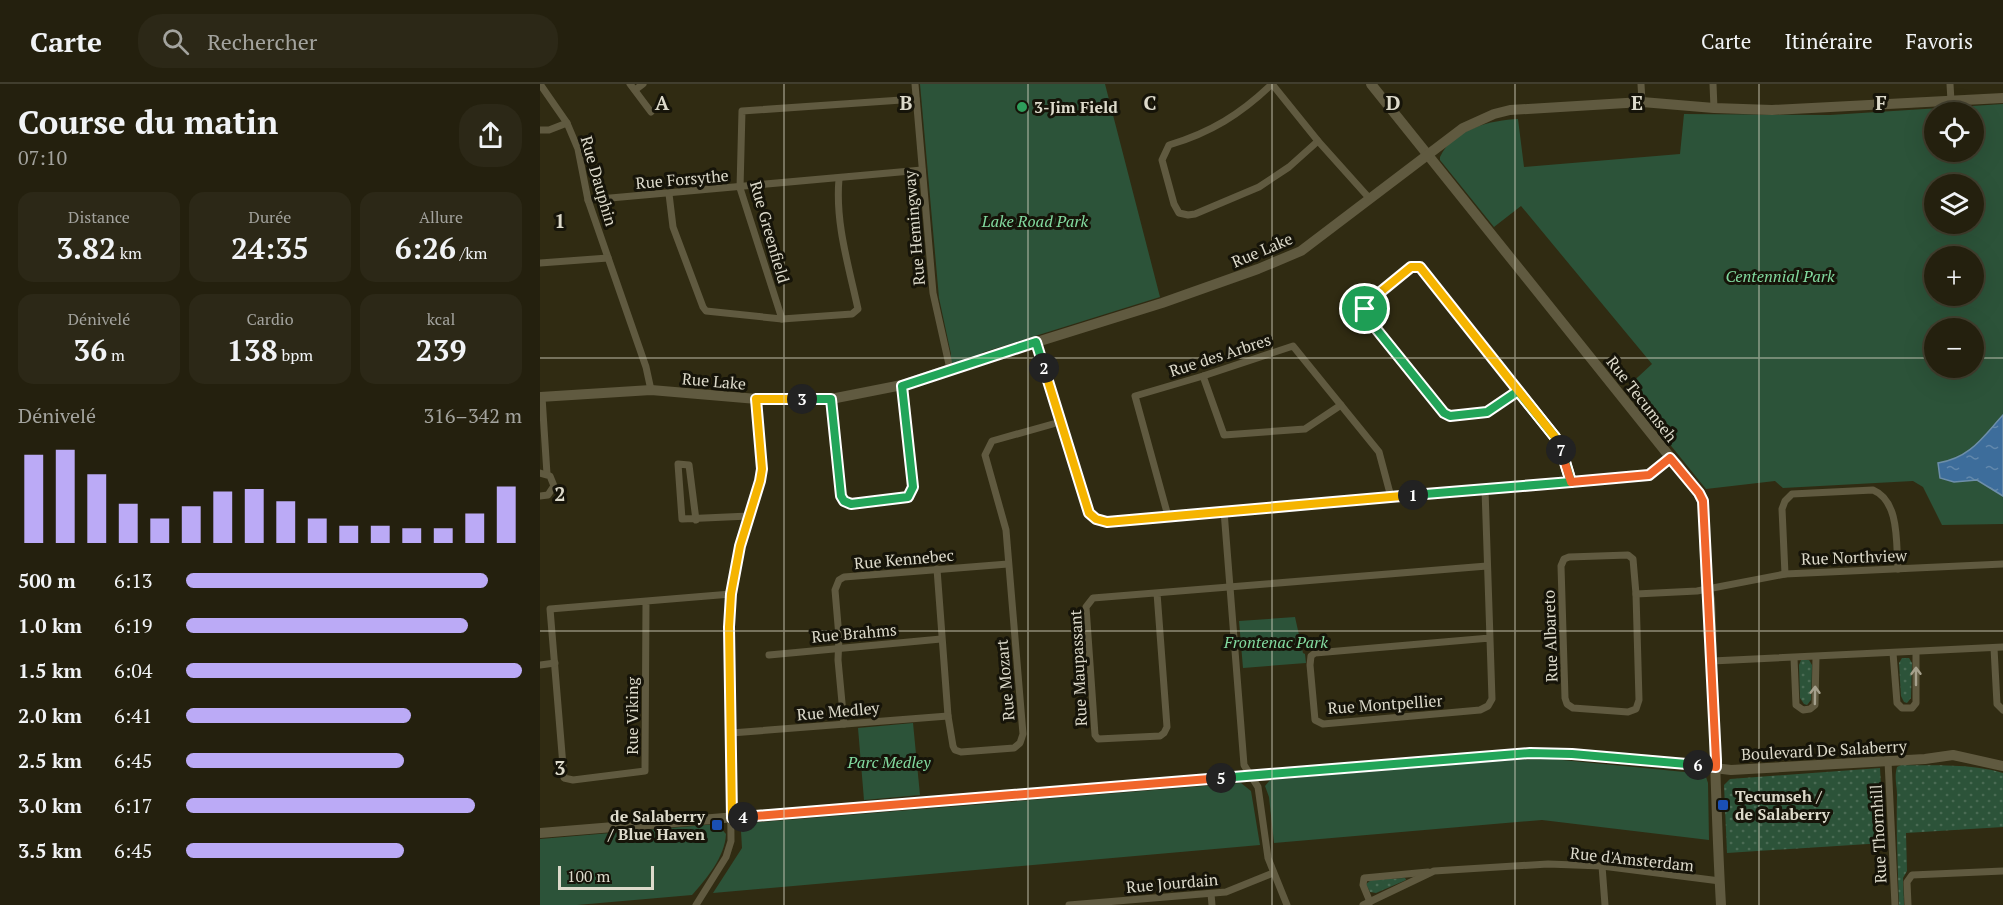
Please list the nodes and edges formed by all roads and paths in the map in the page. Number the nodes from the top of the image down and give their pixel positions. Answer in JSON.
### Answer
{"nodes":[{"id":1,"x":540,"y":84,"type":"edge"},
{"id":2,"x":643,"y":84,"type":"edge"},
{"id":3,"x":915,"y":84,"type":"edge"},
{"id":4,"x":1272,"y":84,"type":"edge"},
{"id":5,"x":1371,"y":84,"type":"edge"},
{"id":6,"x":1641,"y":84,"type":"edge"},
{"id":7,"x":1713,"y":84,"type":"edge"},
{"id":8,"x":1950,"y":84,"type":"edge"},
{"id":9,"x":632,"y":87,"type":"edge"},
{"id":10,"x":2003,"y":98,"type":"edge"},
{"id":11,"x":916,"y":99,"type":"junction"},
{"id":12,"x":1951,"y":101,"type":"junction"},
{"id":13,"x":1642,"y":102,"type":"junction"},
{"id":14,"x":1714,"y":108,"type":"junction"},
{"id":15,"x":651,"y":112,"type":"dead end"},
{"id":16,"x":567,"y":123,"type":"junction"},
{"id":17,"x":540,"y":130,"type":"edge"},
{"id":18,"x":1318,"y":141,"type":"junction"},
{"id":19,"x":1428,"y":153,"type":"junction"},
{"id":20,"x":922,"y":170,"type":"junction"},
{"id":21,"x":839,"y":179,"type":"junction"},
{"id":22,"x":740,"y":188,"type":"junction"},
{"id":23,"x":669,"y":194,"type":"junction"},
{"id":24,"x":1370,"y":199,"type":"junction"},
{"id":25,"x":588,"y":200,"type":"junction"},
{"id":26,"x":608,"y":258,"type":"junction"},
{"id":27,"x":540,"y":263,"type":"edge"},
{"id":28,"x":782,"y":319,"type":"junction"},
{"id":29,"x":1036,"y":342,"type":"junction"},
{"id":30,"x":950,"y":369,"type":"junction"},
{"id":31,"x":1203,"y":376,"type":"junction"},
{"id":32,"x":902,"y":386,"type":"junction"},
{"id":33,"x":651,"y":390,"type":"junction"},
{"id":34,"x":1518,"y":391,"type":"junction"},
{"id":35,"x":541,"y":397,"type":"edge"},
{"id":36,"x":756,"y":399,"type":"junction"},
{"id":37,"x":831,"y":399,"type":"junction"},
{"id":38,"x":1341,"y":405,"type":"junction"},
{"id":39,"x":1060,"y":422,"type":"junction"},
{"id":40,"x":1670,"y":458,"type":"junction"},
{"id":41,"x":543,"y":474,"type":"edge"},
{"id":42,"x":1571,"y":482,"type":"junction"},
{"id":43,"x":1485,"y":489,"type":"junction"},
{"id":44,"x":540,"y":496,"type":"edge"},
{"id":45,"x":1391,"y":496,"type":"junction"},
{"id":46,"x":1224,"y":511,"type":"junction"},
{"id":47,"x":749,"y":516,"type":"junction"},
{"id":48,"x":1168,"y":516,"type":"junction"},
{"id":49,"x":696,"y":520,"type":"junction"},
{"id":50,"x":1008,"y":564,"type":"junction"},
{"id":51,"x":2003,"y":564,"type":"edge"},
{"id":52,"x":1487,"y":566,"type":"junction"},
{"id":53,"x":937,"y":569,"type":"junction"},
{"id":54,"x":1898,"y":569,"type":"junction"},
{"id":55,"x":1785,"y":574,"type":"junction"},
{"id":56,"x":1229,"y":586,"type":"junction"},
{"id":57,"x":1708,"y":589,"type":"junction"},
{"id":58,"x":1157,"y":593,"type":"junction"},
{"id":59,"x":731,"y":594,"type":"junction"},
{"id":60,"x":1636,"y":594,"type":"junction"},
{"id":61,"x":646,"y":602,"type":"junction"},
{"id":62,"x":941,"y":639,"type":"junction"},
{"id":63,"x":1490,"y":639,"type":"junction"},
{"id":64,"x":2003,"y":647,"type":"edge"},
{"id":65,"x":1994,"y":648,"type":"junction"},
{"id":66,"x":839,"y":649,"type":"junction"},
{"id":67,"x":1916,"y":652,"type":"junction"},
{"id":68,"x":1893,"y":653,"type":"junction"},
{"id":69,"x":769,"y":655,"type":"dead end"},
{"id":70,"x":1816,"y":657,"type":"junction"},
{"id":71,"x":1794,"y":658,"type":"junction"},
{"id":72,"x":1712,"y":661,"type":"junction"},
{"id":73,"x":555,"y":663,"type":"junction"},
{"id":74,"x":540,"y":665,"type":"edge"},
{"id":75,"x":2003,"y":710,"type":"edge"},
{"id":76,"x":948,"y":716,"type":"junction"},
{"id":77,"x":844,"y":724,"type":"junction"},
{"id":78,"x":731,"y":733,"type":"junction"},
{"id":79,"x":1888,"y":761,"type":"junction"},
{"id":80,"x":2003,"y":766,"type":"edge"},
{"id":81,"x":1716,"y":767,"type":"junction"},
{"id":82,"x":1251,"y":775,"type":"junction"},
{"id":83,"x":732,"y":818,"type":"junction"},
{"id":84,"x":540,"y":833,"type":"edge"},
{"id":85,"x":1602,"y":866,"type":"junction"},
{"id":86,"x":2003,"y":871,"type":"edge"},
{"id":87,"x":1434,"y":872,"type":"junction"},
{"id":88,"x":1273,"y":873,"type":"junction"},
{"id":89,"x":1720,"y":881,"type":"junction"},
{"id":90,"x":1211,"y":894,"type":"junction"},
{"id":91,"x":1138,"y":902,"type":"edge"},
{"id":92,"x":1367,"y":903,"type":"edge"},
{"id":93,"x":696,"y":905,"type":"edge"},
{"id":94,"x":1069,"y":905,"type":"edge"},
{"id":95,"x":1212,"y":905,"type":"edge"},
{"id":96,"x":1287,"y":905,"type":"edge"},
{"id":97,"x":1605,"y":905,"type":"edge"},
{"id":98,"x":1721,"y":905,"type":"edge"},
{"id":99,"x":1895,"y":905,"type":"edge"},
{"id":100,"x":1908,"y":905,"type":"edge"}],
"edges":[{"from":1,"to":16,"type":"street","name":"Rue Dauphin"},
{"from":2,"to":9,"type":"street"},
{"from":3,"to":11,"type":"street","name":"Rue Hemingway"},
{"from":4,"to":18,"type":"street"},
{"from":4,"to":18,"type":"street"},
{"from":5,"to":19,"type":"street","name":"Rue Tecumseh"},
{"from":6,"to":13,"type":"street"},
{"from":7,"to":14,"type":"street"},
{"from":8,"to":12,"type":"street"},
{"from":9,"to":15,"type":"street"},
{"from":10,"to":12,"type":"street","name":"Rue Lake"},
{"from":11,"to":20,"type":"street","name":"Rue Hemingway"},
{"from":11,"to":22,"type":"street","name":"Rue Greenfield"},
{"from":12,"to":14,"type":"street","name":"Rue Lake"},
{"from":13,"to":14,"type":"street","name":"Rue Lake"},
{"from":13,"to":19,"type":"street","name":"Rue Lake"},
{"from":16,"to":17,"type":"street"},
{"from":16,"to":25,"type":"street","name":"Rue Dauphin"},
{"from":18,"to":24,"type":"street"},
{"from":19,"to":24,"type":"street","name":"Rue Lake"},
{"from":19,"to":40,"type":"street","name":"Rue Tecumseh"},
{"from":20,"to":21,"type":"street","name":"Rue Forsythe"},
{"from":20,"to":30,"type":"street","name":"Rue Hemingway"},
{"from":21,"to":22,"type":"street","name":"Rue Forsythe"},
{"from":21,"to":28,"type":"street"},
{"from":22,"to":23,"type":"street","name":"Rue Forsythe"},
{"from":22,"to":28,"type":"street","name":"Rue Greenfield"},
{"from":23,"to":25,"type":"street","name":"Rue Forsythe"},
{"from":23,"to":28,"type":"street"},
{"from":24,"to":29,"type":"street","name":"Rue Lake"},
{"from":25,"to":26,"type":"street","name":"Rue Dauphin"},
{"from":26,"to":27,"type":"street"},
{"from":26,"to":33,"type":"street","name":"Rue Dauphin"},
{"from":29,"to":30,"type":"street","name":"Rue Lake"},
{"from":29,"to":39,"type":"street"},
{"from":30,"to":32,"type":"street","name":"Rue Lake"},
{"from":31,"to":38,"type":"street","name":"Rue des Arbres"},
{"from":31,"to":38,"type":"street"},
{"from":31,"to":48,"type":"street","name":"Rue des Arbres"},
{"from":32,"to":37,"type":"street","name":"Rue Lake"},
{"from":32,"to":37,"type":"street"},
{"from":33,"to":35,"type":"street","name":"Rue Lake"},
{"from":33,"to":36,"type":"street","name":"Rue Lake"},
{"from":34,"to":34,"type":"street"},
{"from":34,"to":42,"type":"street"},
{"from":35,"to":41,"type":"street","name":"Rue Lake"},
{"from":36,"to":37,"type":"street","name":"Rue Lake"},
{"from":36,"to":47,"type":"street"},
{"from":38,"to":45,"type":"street","name":"Rue des Arbres"},
{"from":39,"to":48,"type":"street"},
{"from":39,"to":50,"type":"street","name":"Rue Mozart"},
{"from":40,"to":42,"type":"street"},
{"from":40,"to":57,"type":"street","name":"Rue Tecumseh"},
{"from":41,"to":44,"type":"street","name":"Rue Lake"},
{"from":42,"to":43,"type":"street"},
{"from":43,"to":45,"type":"street"},
{"from":43,"to":52,"type":"street","name":"Rue Montpellier"},
{"from":45,"to":46,"type":"street"},
{"from":46,"to":48,"type":"street"},
{"from":46,"to":56,"type":"street"},
{"from":47,"to":49,"type":"street"},
{"from":47,"to":59,"type":"street"},
{"from":49,"to":49,"type":"street"},
{"from":50,"to":53,"type":"street","name":"Rue Kennebec"},
{"from":50,"to":76,"type":"street","name":"Rue Mozart"},
{"from":51,"to":54,"type":"street","name":"Rue Northview"},
{"from":52,"to":56,"type":"street","name":"Rue Maupassant"},
{"from":52,"to":63,"type":"street","name":"Rue Montpellier"},
{"from":53,"to":62,"type":"street","name":"Rue Mozart"},
{"from":53,"to":66,"type":"street","name":"Rue Kennebec"},
{"from":54,"to":55,"type":"street","name":"Rue Northview"},
{"from":54,"to":55,"type":"street"},
{"from":55,"to":57,"type":"street","name":"Rue Northview"},
{"from":56,"to":58,"type":"street","name":"Rue Maupassant"},
{"from":56,"to":82,"type":"street"},
{"from":57,"to":60,"type":"street"},
{"from":57,"to":72,"type":"street","name":"Rue Tecumseh"},
{"from":58,"to":58,"type":"street","name":"Rue Maupassant"},
{"from":59,"to":61,"type":"street","name":"Rue Viking"},
{"from":59,"to":78,"type":"street"},
{"from":60,"to":60,"type":"street","name":"Rue Albareto"},
{"from":61,"to":73,"type":"street","name":"Rue Viking"},
{"from":61,"to":73,"type":"street","name":"Rue Viking"},
{"from":62,"to":66,"type":"street","name":"Rue Brahms"},
{"from":62,"to":76,"type":"street","name":"Rue Mozart"},
{"from":63,"to":63,"type":"street","name":"Rue Montpellier"},
{"from":64,"to":65,"type":"street"},
{"from":65,"to":67,"type":"street"},
{"from":65,"to":75,"type":"street"},
{"from":66,"to":69,"type":"street","name":"Rue Brahms"},
{"from":66,"to":77,"type":"street","name":"Rue Kennebec"},
{"from":67,"to":68,"type":"street"},
{"from":68,"to":67,"type":"street","one_way":true},
{"from":68,"to":70,"type":"street"},
{"from":70,"to":71,"type":"street"},
{"from":71,"to":70,"type":"street","one_way":true},
{"from":71,"to":72,"type":"street"},
{"from":72,"to":81,"type":"street","name":"Rue Tecumseh"},
{"from":73,"to":74,"type":"street"},
{"from":76,"to":77,"type":"street","name":"Rue Medley"},
{"from":77,"to":78,"type":"street","name":"Rue Medley"},
{"from":78,"to":83,"type":"street"},
{"from":79,"to":80,"type":"street","name":"Boulevard De Salaberry"},
{"from":79,"to":81,"type":"street","name":"Boulevard De Salaberry"},
{"from":79,"to":99,"type":"street","name":"Rue Thornhill"},
{"from":81,"to":82,"type":"street","name":"Boulevard De Salaberry"},
{"from":81,"to":89,"type":"street","name":"Rue Tecumseh"},
{"from":82,"to":83,"type":"street","name":"Boulevard De Salaberry"},
{"from":82,"to":88,"type":"street"},
{"from":83,"to":84,"type":"street","name":"Boulevard De Salaberry"},
{"from":83,"to":93,"type":"street"},
{"from":85,"to":87,"type":"street","name":"Rue d'Amsterdam"},
{"from":85,"to":89,"type":"street","name":"Rue d'Amsterdam"},
{"from":85,"to":97,"type":"street"},
{"from":86,"to":100,"type":"street"},
{"from":87,"to":92,"type":"street","name":"Rue d'Amsterdam"},
{"from":87,"to":92,"type":"street","name":"Rue d'Amsterdam"},
{"from":88,"to":90,"type":"street","name":"Rue Jourdain"},
{"from":88,"to":96,"type":"street"},
{"from":89,"to":98,"type":"street","name":"Rue Tecumseh"},
{"from":90,"to":91,"type":"street","name":"Rue Jourdain"},
{"from":90,"to":95,"type":"street"},
{"from":91,"to":94,"type":"street","name":"Rue Jourdain"}]}
